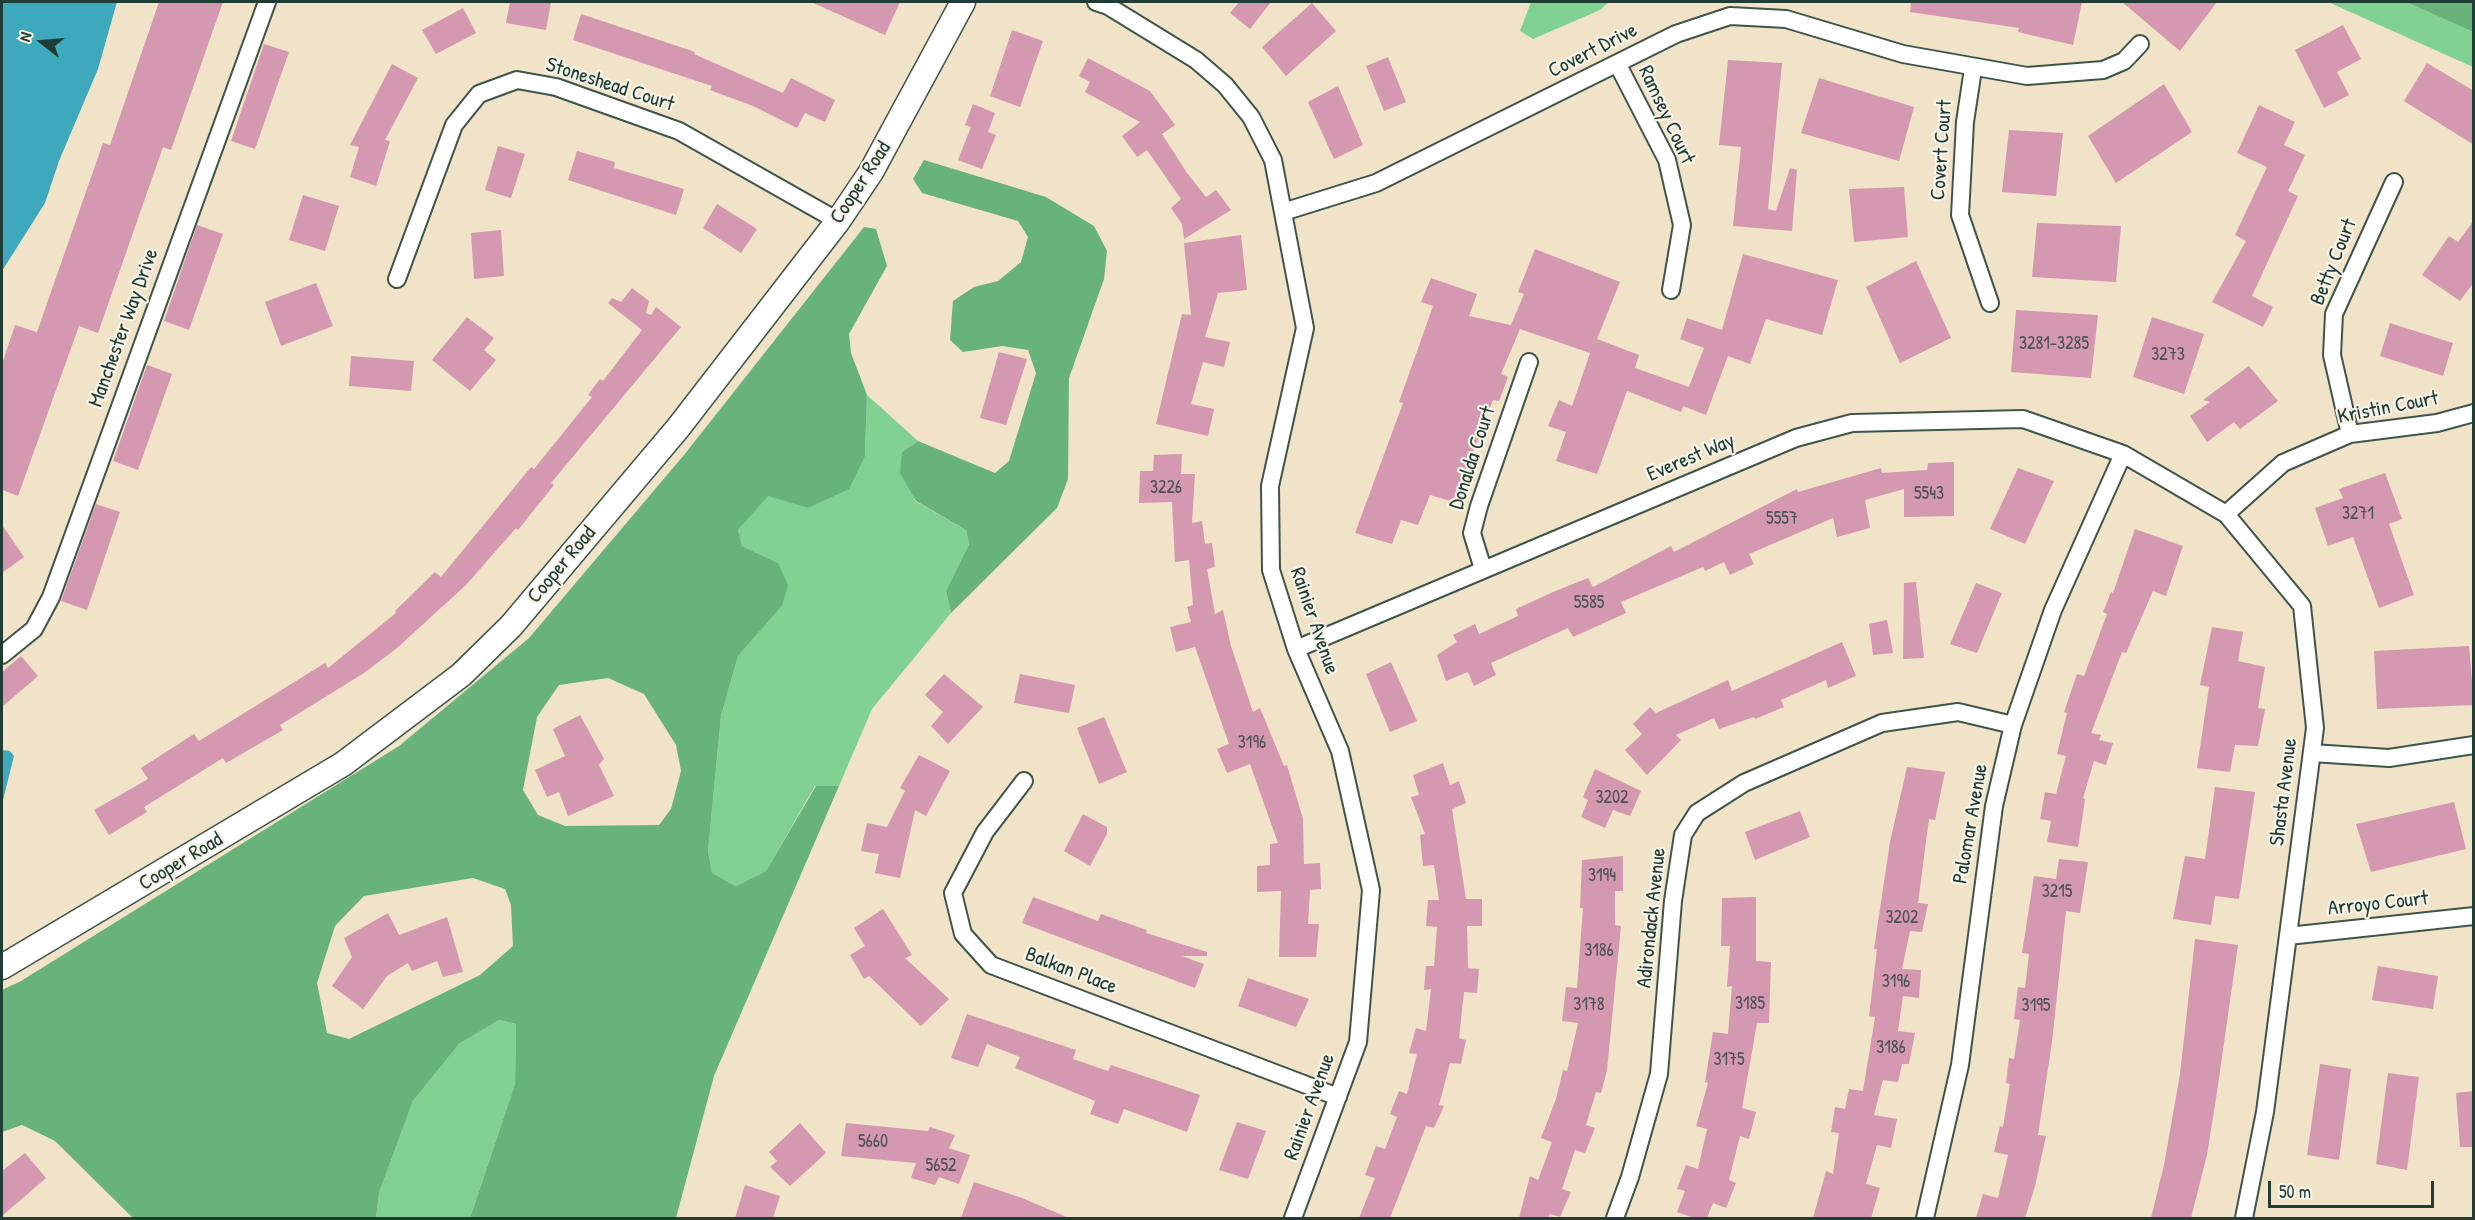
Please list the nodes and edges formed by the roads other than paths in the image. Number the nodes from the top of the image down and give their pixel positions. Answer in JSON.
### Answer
{"nodes":[{"id":1,"x":267,"y":2,"type":"edge"},
{"id":2,"x":963,"y":2,"type":"edge"},
{"id":3,"x":1096,"y":2,"type":"edge"},
{"id":4,"x":2140,"y":44,"type":"dead end"},
{"id":5,"x":1618,"y":64,"type":"junction"},
{"id":6,"x":1973,"y":69,"type":"junction"},
{"id":7,"x":2394,"y":182,"type":"dead end"},
{"id":8,"x":1283,"y":212,"type":"junction"},
{"id":9,"x":838,"y":221,"type":"junction"},
{"id":10,"x":398,"y":279,"type":"dead end"},
{"id":11,"x":1671,"y":290,"type":"dead end"},
{"id":12,"x":1990,"y":303,"type":"dead end"},
{"id":13,"x":1529,"y":362,"type":"dead end"},
{"id":14,"x":2474,"y":414,"type":"edge"},
{"id":15,"x":2350,"y":434,"type":"junction"},
{"id":16,"x":2123,"y":454,"type":"junction"},
{"id":17,"x":2226,"y":514,"type":"junction"},
{"id":18,"x":1483,"y":569,"type":"junction"},
{"id":19,"x":1296,"y":649,"type":"junction"},
{"id":20,"x":2,"y":655,"type":"edge"},
{"id":21,"x":2013,"y":725,"type":"junction"},
{"id":22,"x":2474,"y":745,"type":"edge"},
{"id":23,"x":2312,"y":753,"type":"junction"},
{"id":24,"x":1024,"y":781,"type":"dead end"},
{"id":25,"x":2474,"y":916,"type":"edge"},
{"id":26,"x":2288,"y":936,"type":"junction"},
{"id":27,"x":2,"y":967,"type":"edge"},
{"id":28,"x":1338,"y":1097,"type":"junction"},
{"id":29,"x":1293,"y":1218,"type":"edge"},
{"id":30,"x":1614,"y":1218,"type":"edge"},
{"id":31,"x":1925,"y":1218,"type":"edge"},
{"id":32,"x":2244,"y":1218,"type":"edge"}],
"edges":[{"from":1,"to":20,"type":"street","name":"Manchester Way Drive"},
{"from":2,"to":9,"type":"street","name":"Cooper Road"},
{"from":3,"to":8,"type":"street","name":"Rainier Avenue"},
{"from":4,"to":6,"type":"street","name":"Covert Drive"},
{"from":5,"to":6,"type":"street","name":"Covert Drive"},
{"from":5,"to":8,"type":"street","name":"Covert Drive"},
{"from":5,"to":11,"type":"street","name":"Ramsey Court"},
{"from":6,"to":12,"type":"street","name":"Covert Court"},
{"from":7,"to":15,"type":"street","name":"Betty Court"},
{"from":8,"to":19,"type":"street","name":"Rainier Avenue"},
{"from":9,"to":10,"type":"street","name":"Stoneshead Court"},
{"from":9,"to":27,"type":"street","name":"Cooper Road"},
{"from":13,"to":18,"type":"street","name":"Donalda Court"},
{"from":14,"to":15,"type":"street","name":"Kristin Court"},
{"from":15,"to":17,"type":"street","name":"Kristin Court"},
{"from":16,"to":17,"type":"street","name":"Shasta Avenue"},
{"from":16,"to":18,"type":"street","name":"Everest Way"},
{"from":16,"to":21,"type":"street","name":"Palomar Avenue"},
{"from":17,"to":23,"type":"street","name":"Shasta Avenue"},
{"from":18,"to":19,"type":"street","name":"Everest Way"},
{"from":19,"to":28,"type":"street","name":"Rainier Avenue"},
{"from":21,"to":30,"type":"street","name":"Adirondack Avenue"},
{"from":21,"to":31,"type":"street","name":"Palomar Avenue"},
{"from":22,"to":23,"type":"street"},
{"from":23,"to":26,"type":"street","name":"Shasta Avenue"},
{"from":24,"to":28,"type":"street","name":"Balkan Place"},
{"from":25,"to":26,"type":"street","name":"Arroyo Court"},
{"from":26,"to":32,"type":"street","name":"Shasta Avenue"},
{"from":28,"to":29,"type":"street","name":"Rainier Avenue"}]}
